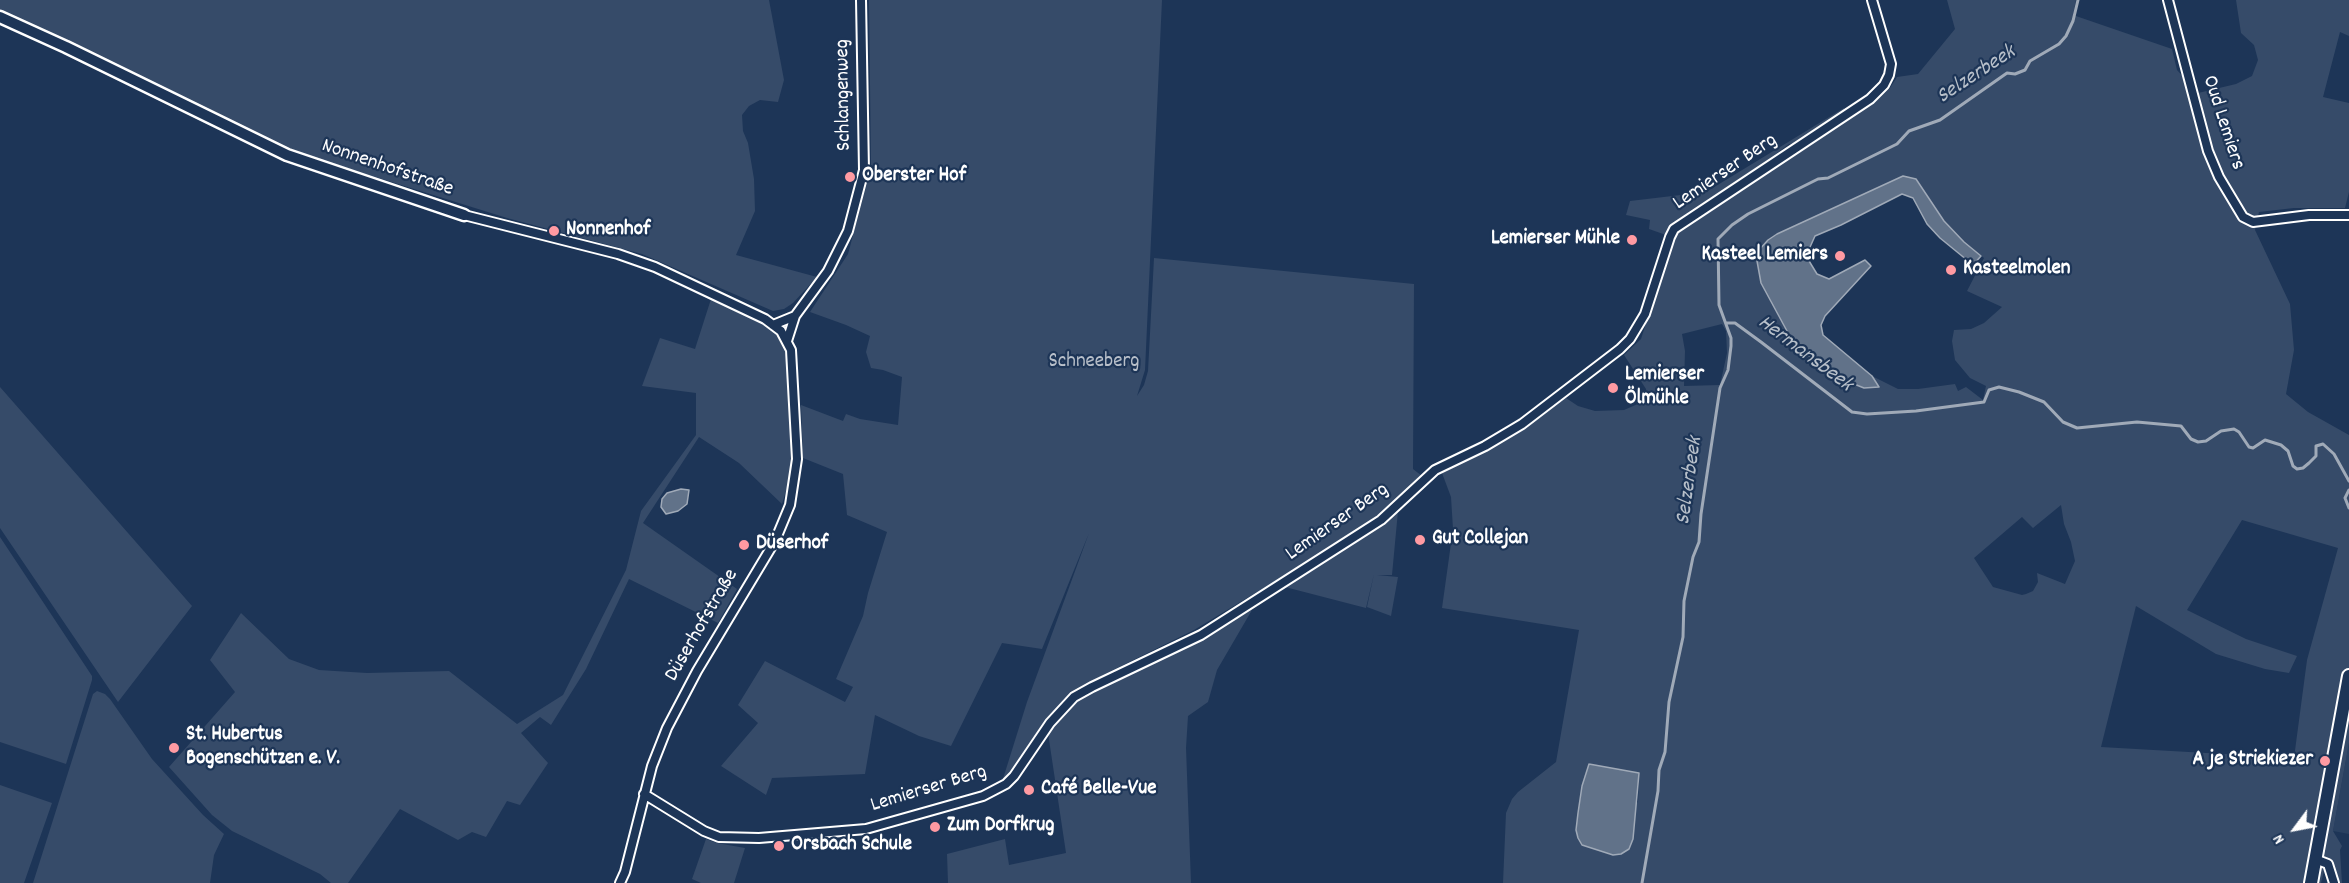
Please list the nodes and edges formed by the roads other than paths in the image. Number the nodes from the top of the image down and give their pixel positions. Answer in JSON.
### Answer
{"nodes":[{"id":1,"x":861,"y":0,"type":"edge"},
{"id":2,"x":1872,"y":0,"type":"edge"},
{"id":3,"x":2168,"y":0,"type":"edge"},
{"id":4,"x":0,"y":17,"type":"edge"},
{"id":5,"x":465,"y":215,"type":"joint"},
{"id":6,"x":2349,"y":215,"type":"edge"},
{"id":7,"x":795,"y":316,"type":"junction"},
{"id":8,"x":773,"y":325,"type":"junction"},
{"id":9,"x":787,"y":341,"type":"junction"},
{"id":10,"x":2349,"y":676,"type":"edge"},
{"id":11,"x":644,"y":794,"type":"junction"},
{"id":12,"x":2315,"y":859,"type":"junction"},
{"id":13,"x":620,"y":883,"type":"edge"},
{"id":14,"x":2311,"y":883,"type":"edge"},
{"id":15,"x":2334,"y":883,"type":"edge"}],
"edges":[{"from":1,"to":7,"type":"street","name":"Schlangenweg"},
{"from":2,"to":11,"type":"street","name":"Lemierser Berg"},
{"from":3,"to":6,"type":"street","name":"Oud Lemiers"},
{"from":4,"to":5,"type":"street","name":"Nonnenhofstraße"},
{"from":5,"to":8,"type":"street","name":"Nonnenhofstraße"},
{"from":7,"to":8,"type":"street"},
{"from":7,"to":9,"type":"street","name":"Düserhofstraße"},
{"from":8,"to":9,"type":"street","name":"Nonnenhofstraße"},
{"from":9,"to":11,"type":"street","name":"Düserhofstraße"},
{"from":10,"to":12,"type":"main road"},
{"from":11,"to":13,"type":"street","name":"Düserhofstraße"},
{"from":12,"to":14,"type":"main road"},
{"from":12,"to":15,"type":"street"}]}
